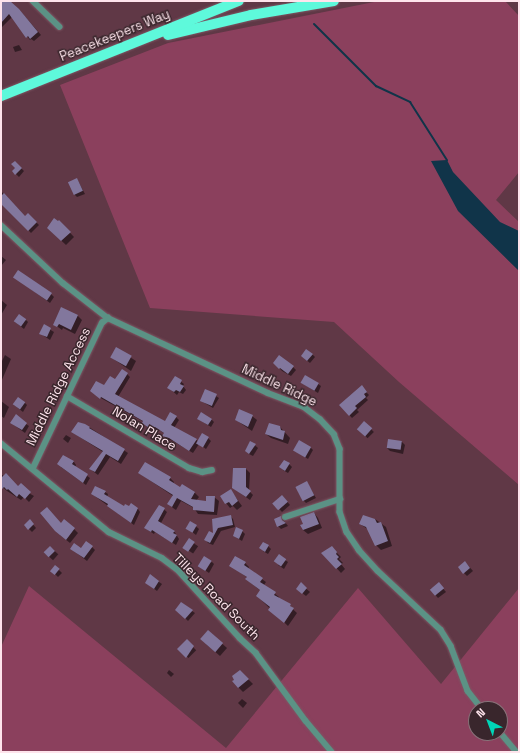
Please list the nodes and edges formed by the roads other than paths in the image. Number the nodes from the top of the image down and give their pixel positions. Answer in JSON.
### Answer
{"nodes":[{"id":1,"x":33,"y":1,"type":"edge"},
{"id":2,"x":334,"y":1,"type":"edge"},
{"id":3,"x":235,"y":2,"type":"edge"},
{"id":4,"x":60,"y":27,"type":"dead end"},
{"id":5,"x":136,"y":42,"type":"junction"},
{"id":6,"x":1,"y":96,"type":"edge"},
{"id":7,"x":1,"y":225,"type":"edge"},
{"id":8,"x":108,"y":318,"type":"junction"},
{"id":9,"x":67,"y":396,"type":"junction"},
{"id":10,"x":1,"y":443,"type":"edge"},
{"id":11,"x":33,"y":468,"type":"junction"},
{"id":12,"x":212,"y":470,"type":"dead end"},
{"id":13,"x":340,"y":499,"type":"junction"},
{"id":14,"x":285,"y":517,"type":"dead end"},
{"id":15,"x":475,"y":701,"type":"edge"},
{"id":16,"x":507,"y":741,"type":"edge"},
{"id":17,"x":332,"y":752,"type":"edge"},
{"id":18,"x":516,"y":752,"type":"edge"}],
"edges":[{"from":1,"to":4,"type":"street"},
{"from":2,"to":5,"type":"highway"},
{"from":3,"to":5,"type":"highway","name":"Peacekeepers Way"},
{"from":5,"to":6,"type":"highway","name":"Peacekeepers Way"},
{"from":7,"to":8,"type":"street","name":"Middle Ridge"},
{"from":8,"to":9,"type":"street","name":"Middle Ridge Access"},
{"from":8,"to":13,"type":"street","name":"Middle Ridge"},
{"from":9,"to":11,"type":"street","name":"Middle Ridge Access"},
{"from":9,"to":12,"type":"street","name":"Nolan Place"},
{"from":10,"to":11,"type":"street","name":"Tilleys Road South"},
{"from":11,"to":17,"type":"street","name":"Tilleys Road South"},
{"from":13,"to":14,"type":"street"},
{"from":13,"to":15,"type":"street","name":"Middle Ridge"},
{"from":16,"to":18,"type":"street"}]}
